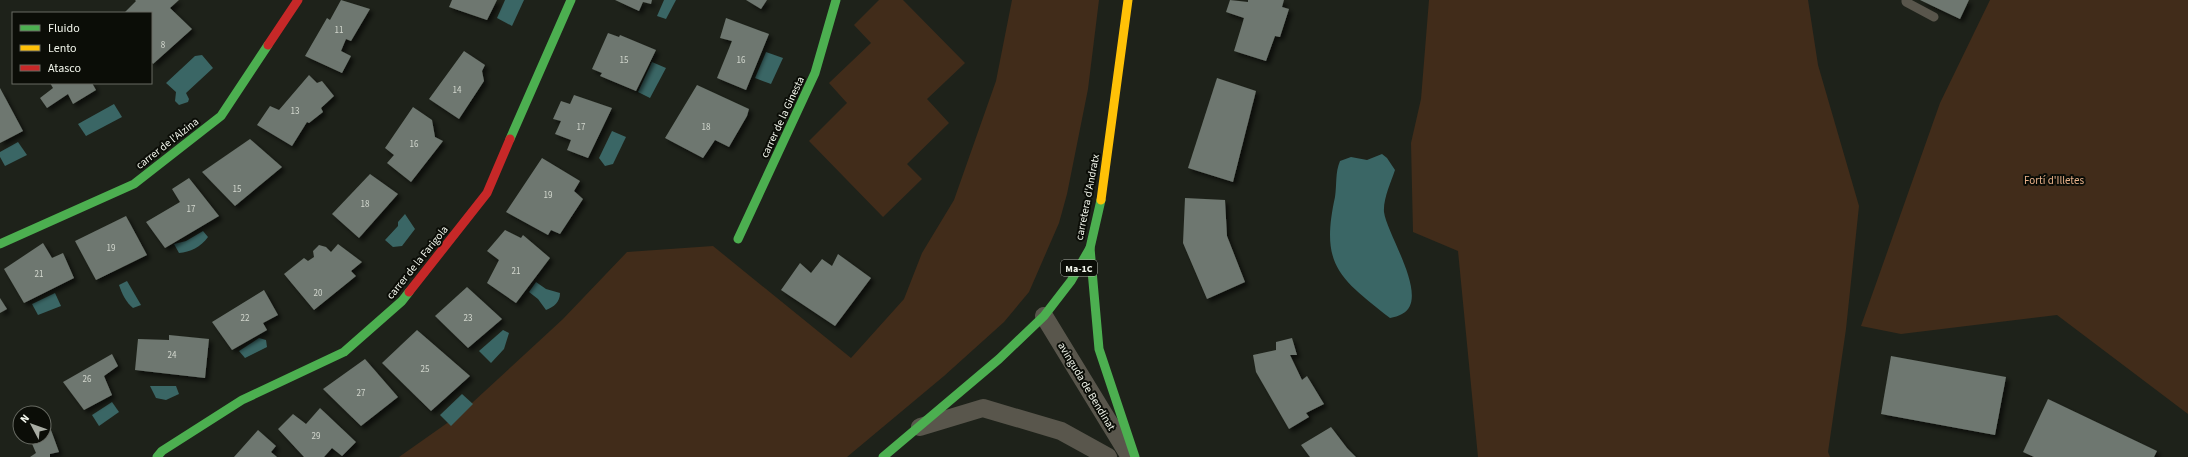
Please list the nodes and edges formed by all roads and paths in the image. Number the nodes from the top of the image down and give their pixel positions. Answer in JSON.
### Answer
{"nodes":[{"id":1,"x":298,"y":0,"type":"edge"},
{"id":2,"x":571,"y":0,"type":"edge"},
{"id":3,"x":836,"y":0,"type":"edge"},
{"id":4,"x":1128,"y":0,"type":"edge"},
{"id":5,"x":1906,"y":0,"type":"edge"},
{"id":6,"x":1934,"y":17,"type":"dead end"},
{"id":7,"x":738,"y":239,"type":"dead end"},
{"id":8,"x":0,"y":244,"type":"edge"},
{"id":9,"x":1090,"y":248,"type":"junction"},
{"id":10,"x":1044,"y":316,"type":"junction"},
{"id":11,"x":918,"y":427,"type":"junction"},
{"id":12,"x":157,"y":457,"type":"edge"},
{"id":13,"x":883,"y":457,"type":"edge"},
{"id":14,"x":1108,"y":457,"type":"edge"},
{"id":15,"x":1130,"y":457,"type":"edge"},
{"id":16,"x":1135,"y":457,"type":"edge"}],
"edges":[{"from":1,"to":8,"type":"street","name":"carrer de l'Alzina"},
{"from":2,"to":12,"type":"street","name":"carrer de la Farigola"},
{"from":3,"to":7,"type":"street","name":"carrer de la Ginesta"},
{"from":4,"to":9,"type":"street","name":"carretera d'Andratx","number":"Ma-1C"},
{"from":5,"to":6,"type":"lane"},
{"from":9,"to":10,"type":"street","name":"carretera d'Andratx","number":"Ma-1C"},
{"from":9,"to":16,"type":"street","name":"avinguda de Bendinat"},
{"from":10,"to":11,"type":"street","name":"carretera d'Andratx","number":"Ma-1C"},
{"from":10,"to":15,"type":"street","name":"avinguda de Bendinat"},
{"from":11,"to":13,"type":"street","name":"carretera d'Andratx","number":"Ma-1C"},
{"from":11,"to":14,"type":"street"}]}
